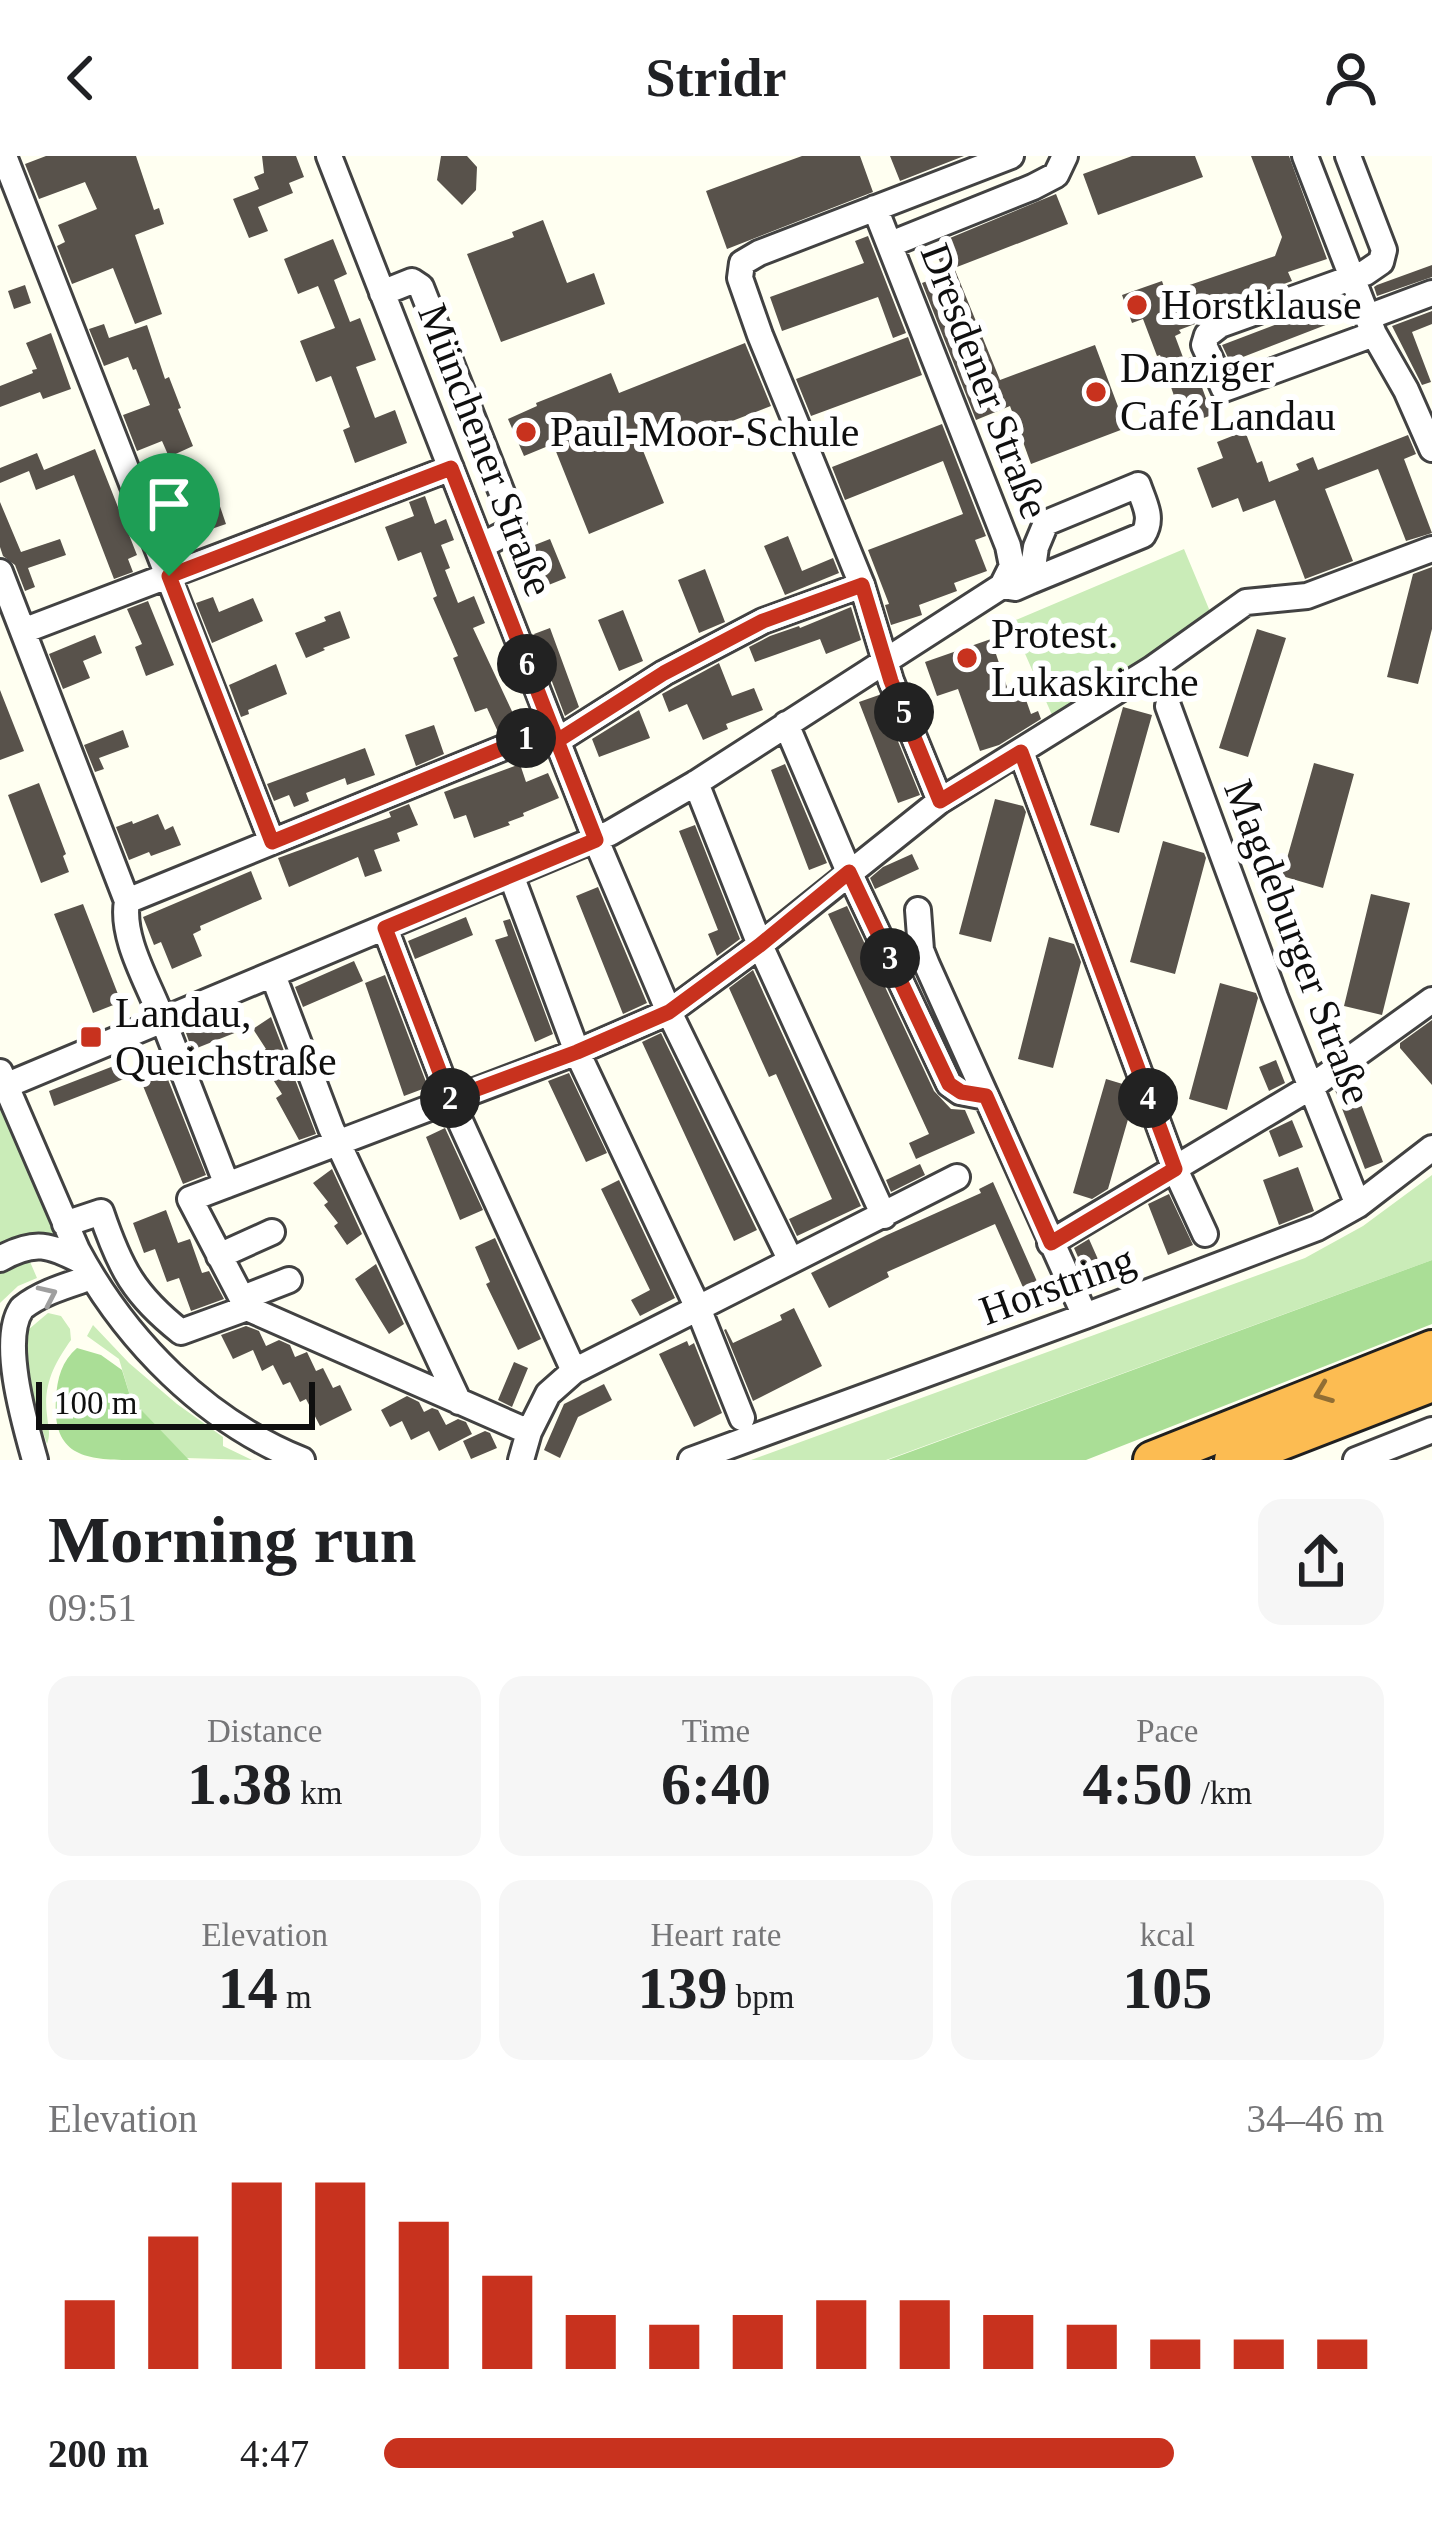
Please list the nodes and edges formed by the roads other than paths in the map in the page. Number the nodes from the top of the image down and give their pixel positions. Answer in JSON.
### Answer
{"nodes":[{"id":1,"x":4,"y":156,"type":"edge"},
{"id":2,"x":329,"y":156,"type":"edge"},
{"id":3,"x":1011,"y":156,"type":"edge"},
{"id":4,"x":1065,"y":156,"type":"edge"},
{"id":5,"x":1305,"y":156,"type":"edge"},
{"id":6,"x":1348,"y":156,"type":"edge"},
{"id":7,"x":875,"y":208,"type":"junction"},
{"id":8,"x":891,"y":244,"type":"junction"},
{"id":9,"x":1352,"y":278,"type":"junction"},
{"id":10,"x":382,"y":293,"type":"junction"},
{"id":11,"x":1432,"y":293,"type":"edge"},
{"id":12,"x":1371,"y":326,"type":"junction"},
{"id":13,"x":459,"y":383,"type":"junction"},
{"id":14,"x":423,"y":399,"type":"junction"},
{"id":15,"x":1432,"y":449,"type":"edge"},
{"id":16,"x":451,"y":468,"type":"junction"},
{"id":17,"x":481,"y":546,"type":"junction"},
{"id":18,"x":1432,"y":549,"type":"edge"},
{"id":19,"x":0,"y":572,"type":"edge"},
{"id":20,"x":169,"y":576,"type":"junction"},
{"id":21,"x":1031,"y":581,"type":"junction"},
{"id":22,"x":862,"y":585,"type":"junction"},
{"id":23,"x":1002,"y":586,"type":"junction"},
{"id":24,"x":23,"y":631,"type":"junction"},
{"id":25,"x":885,"y":662,"type":"junction"},
{"id":26,"x":1168,"y":706,"type":"dead end"},
{"id":27,"x":786,"y":724,"type":"junction"},
{"id":28,"x":554,"y":734,"type":"junction"},
{"id":29,"x":1021,"y":752,"type":"junction"},
{"id":30,"x":696,"y":783,"type":"junction"},
{"id":31,"x":940,"y":801,"type":"junction"},
{"id":32,"x":596,"y":840,"type":"junction"},
{"id":33,"x":272,"y":842,"type":"junction"},
{"id":34,"x":849,"y":872,"type":"junction"},
{"id":35,"x":512,"y":875,"type":"junction"},
{"id":36,"x":127,"y":901,"type":"junction"},
{"id":37,"x":918,"y":910,"type":"dead end"},
{"id":38,"x":385,"y":928,"type":"junction"},
{"id":39,"x":760,"y":945,"type":"junction"},
{"id":40,"x":273,"y":975,"type":"junction"},
{"id":41,"x":1432,"y":1000,"type":"edge"},
{"id":42,"x":669,"y":1012,"type":"junction"},
{"id":43,"x":161,"y":1015,"type":"junction"},
{"id":44,"x":577,"y":1052,"type":"junction"},
{"id":45,"x":2,"y":1088,"type":"edge"},
{"id":46,"x":1311,"y":1088,"type":"junction"},
{"id":47,"x":986,"y":1096,"type":"junction"},
{"id":48,"x":450,"y":1099,"type":"junction"},
{"id":49,"x":339,"y":1143,"type":"junction"},
{"id":50,"x":1432,"y":1148,"type":"edge"},
{"id":51,"x":1175,"y":1169,"type":"junction"},
{"id":52,"x":957,"y":1177,"type":"dead end"},
{"id":53,"x":227,"y":1185,"type":"junction"},
{"id":54,"x":1358,"y":1205,"type":"junction"},
{"id":55,"x":884,"y":1216,"type":"junction"},
{"id":56,"x":65,"y":1224,"type":"junction"},
{"id":57,"x":272,"y":1232,"type":"dead end"},
{"id":58,"x":1205,"y":1234,"type":"dead end"},
{"id":59,"x":1051,"y":1243,"type":"junction"},
{"id":60,"x":115,"y":1253,"type":"junction"},
{"id":61,"x":219,"y":1256,"type":"junction"},
{"id":62,"x":0,"y":1259,"type":"edge"},
{"id":63,"x":791,"y":1261,"type":"junction"},
{"id":64,"x":88,"y":1270,"type":"junction"},
{"id":65,"x":289,"y":1280,"type":"dead end"},
{"id":66,"x":245,"y":1303,"type":"junction"},
{"id":67,"x":698,"y":1308,"type":"junction"},
{"id":68,"x":1085,"y":1316,"type":"junction"},
{"id":69,"x":1432,"y":1349,"type":"edge"},
{"id":70,"x":574,"y":1371,"type":"junction"},
{"id":71,"x":1432,"y":1383,"type":"edge"},
{"id":72,"x":0,"y":1384,"type":"edge"},
{"id":73,"x":459,"y":1402,"type":"junction"},
{"id":74,"x":19,"y":1409,"type":"junction"},
{"id":75,"x":742,"y":1418,"type":"dead end"},
{"id":76,"x":1432,"y":1430,"type":"edge"},
{"id":77,"x":529,"y":1432,"type":"junction"},
{"id":78,"x":35,"y":1460,"type":"edge"},
{"id":79,"x":302,"y":1460,"type":"edge"},
{"id":80,"x":521,"y":1460,"type":"edge"},
{"id":81,"x":691,"y":1460,"type":"edge"},
{"id":82,"x":1152,"y":1460,"type":"edge"},
{"id":83,"x":1233,"y":1460,"type":"edge"},
{"id":84,"x":1356,"y":1460,"type":"edge"}],
"edges":[{"from":1,"to":20,"type":"street"},
{"from":2,"to":10,"type":"street","name":"Münchener Straße"},
{"from":3,"to":7,"type":"street","name":"Dresdener Straße"},
{"from":4,"to":8,"type":"street"},
{"from":5,"to":9,"type":"street"},
{"from":6,"to":9,"type":"street"},
{"from":7,"to":8,"type":"street","name":"Dresdener Straße"},
{"from":7,"to":22,"type":"street","name":"Dresdener Straße"},
{"from":8,"to":23,"type":"street","name":"Dresdener Straße"},
{"from":9,"to":12,"type":"street"},
{"from":9,"to":12,"type":"street"},
{"from":10,"to":13,"type":"street"},
{"from":10,"to":14,"type":"street","name":"Münchener Straße"},
{"from":11,"to":12,"type":"street"},
{"from":12,"to":15,"type":"street"},
{"from":13,"to":14,"type":"street"},
{"from":13,"to":17,"type":"street"},
{"from":14,"to":16,"type":"street","name":"Münchener Straße"},
{"from":16,"to":17,"type":"street","name":"Münchener Straße"},
{"from":16,"to":20,"type":"street"},
{"from":17,"to":28,"type":"street","name":"Münchener Straße"},
{"from":18,"to":29,"type":"street"},
{"from":19,"to":24,"type":"street"},
{"from":20,"to":24,"type":"street"},
{"from":20,"to":33,"type":"street"},
{"from":21,"to":21,"type":"street"},
{"from":21,"to":23,"type":"street"},
{"from":22,"to":25,"type":"street","name":"Dresdener Straße"},
{"from":22,"to":28,"type":"street"},
{"from":23,"to":25,"type":"street","name":"Dresdener Straße"},
{"from":24,"to":36,"type":"street"},
{"from":25,"to":27,"type":"street","name":"Dresdener Straße"},
{"from":25,"to":31,"type":"street"},
{"from":26,"to":46,"type":"street","name":"Magdeburger Straße"},
{"from":27,"to":30,"type":"street","name":"Dresdener Straße"},
{"from":27,"to":34,"type":"street"},
{"from":28,"to":32,"type":"street","name":"Münchener Straße"},
{"from":28,"to":33,"type":"street"},
{"from":29,"to":31,"type":"street"},
{"from":29,"to":51,"type":"street"},
{"from":30,"to":32,"type":"street","name":"Dresdener Straße"},
{"from":30,"to":39,"type":"street"},
{"from":31,"to":34,"type":"street"},
{"from":32,"to":35,"type":"street","name":"Dresdener Straße"},
{"from":32,"to":42,"type":"street"},
{"from":33,"to":36,"type":"street"},
{"from":34,"to":39,"type":"street"},
{"from":34,"to":47,"type":"street"},
{"from":35,"to":38,"type":"street","name":"Dresdener Straße"},
{"from":35,"to":44,"type":"street"},
{"from":36,"to":43,"type":"street"},
{"from":37,"to":47,"type":"street"},
{"from":38,"to":40,"type":"street","name":"Dresdener Straße"},
{"from":38,"to":48,"type":"street"},
{"from":39,"to":42,"type":"street"},
{"from":39,"to":55,"type":"street"},
{"from":40,"to":43,"type":"street","name":"Dresdener Straße"},
{"from":40,"to":49,"type":"street"},
{"from":41,"to":46,"type":"street"},
{"from":42,"to":44,"type":"street"},
{"from":42,"to":63,"type":"street"},
{"from":43,"to":45,"type":"street","name":"Dresdener Straße"},
{"from":43,"to":53,"type":"street"},
{"from":44,"to":48,"type":"street"},
{"from":44,"to":67,"type":"street"},
{"from":45,"to":56,"type":"street"},
{"from":46,"to":51,"type":"street"},
{"from":46,"to":54,"type":"street","name":"Magdeburger Straße"},
{"from":47,"to":59,"type":"street"},
{"from":48,"to":49,"type":"street"},
{"from":48,"to":70,"type":"street"},
{"from":49,"to":53,"type":"street"},
{"from":49,"to":73,"type":"street"},
{"from":50,"to":54,"type":"street","name":"Horstring"},
{"from":51,"to":58,"type":"street"},
{"from":51,"to":59,"type":"street"},
{"from":52,"to":55,"type":"street"},
{"from":53,"to":61,"type":"street"},
{"from":54,"to":68,"type":"street","name":"Horstring"},
{"from":55,"to":63,"type":"street"},
{"from":56,"to":60,"type":"street"},
{"from":56,"to":64,"type":"street"},
{"from":57,"to":61,"type":"street"},
{"from":59,"to":68,"type":"street"},
{"from":60,"to":64,"type":"street"},
{"from":60,"to":66,"type":"street"},
{"from":61,"to":66,"type":"street"},
{"from":62,"to":64,"type":"street"},
{"from":63,"to":67,"type":"street"},
{"from":74,"to":64,"type":"street","one_way":true},
{"from":64,"to":79,"type":"street"},
{"from":65,"to":66,"type":"street"},
{"from":66,"to":73,"type":"street"},
{"from":67,"to":70,"type":"street"},
{"from":67,"to":75,"type":"street"},
{"from":68,"to":81,"type":"street","name":"Horstring"},
{"from":69,"to":82,"type":"highway","one_way":true},
{"from":70,"to":77,"type":"street"},
{"from":71,"to":83,"type":"highway"},
{"from":72,"to":74,"type":"street"},
{"from":73,"to":77,"type":"street"},
{"from":74,"to":78,"type":"street"},
{"from":76,"to":84,"type":"street"},
{"from":77,"to":80,"type":"street"}]}
